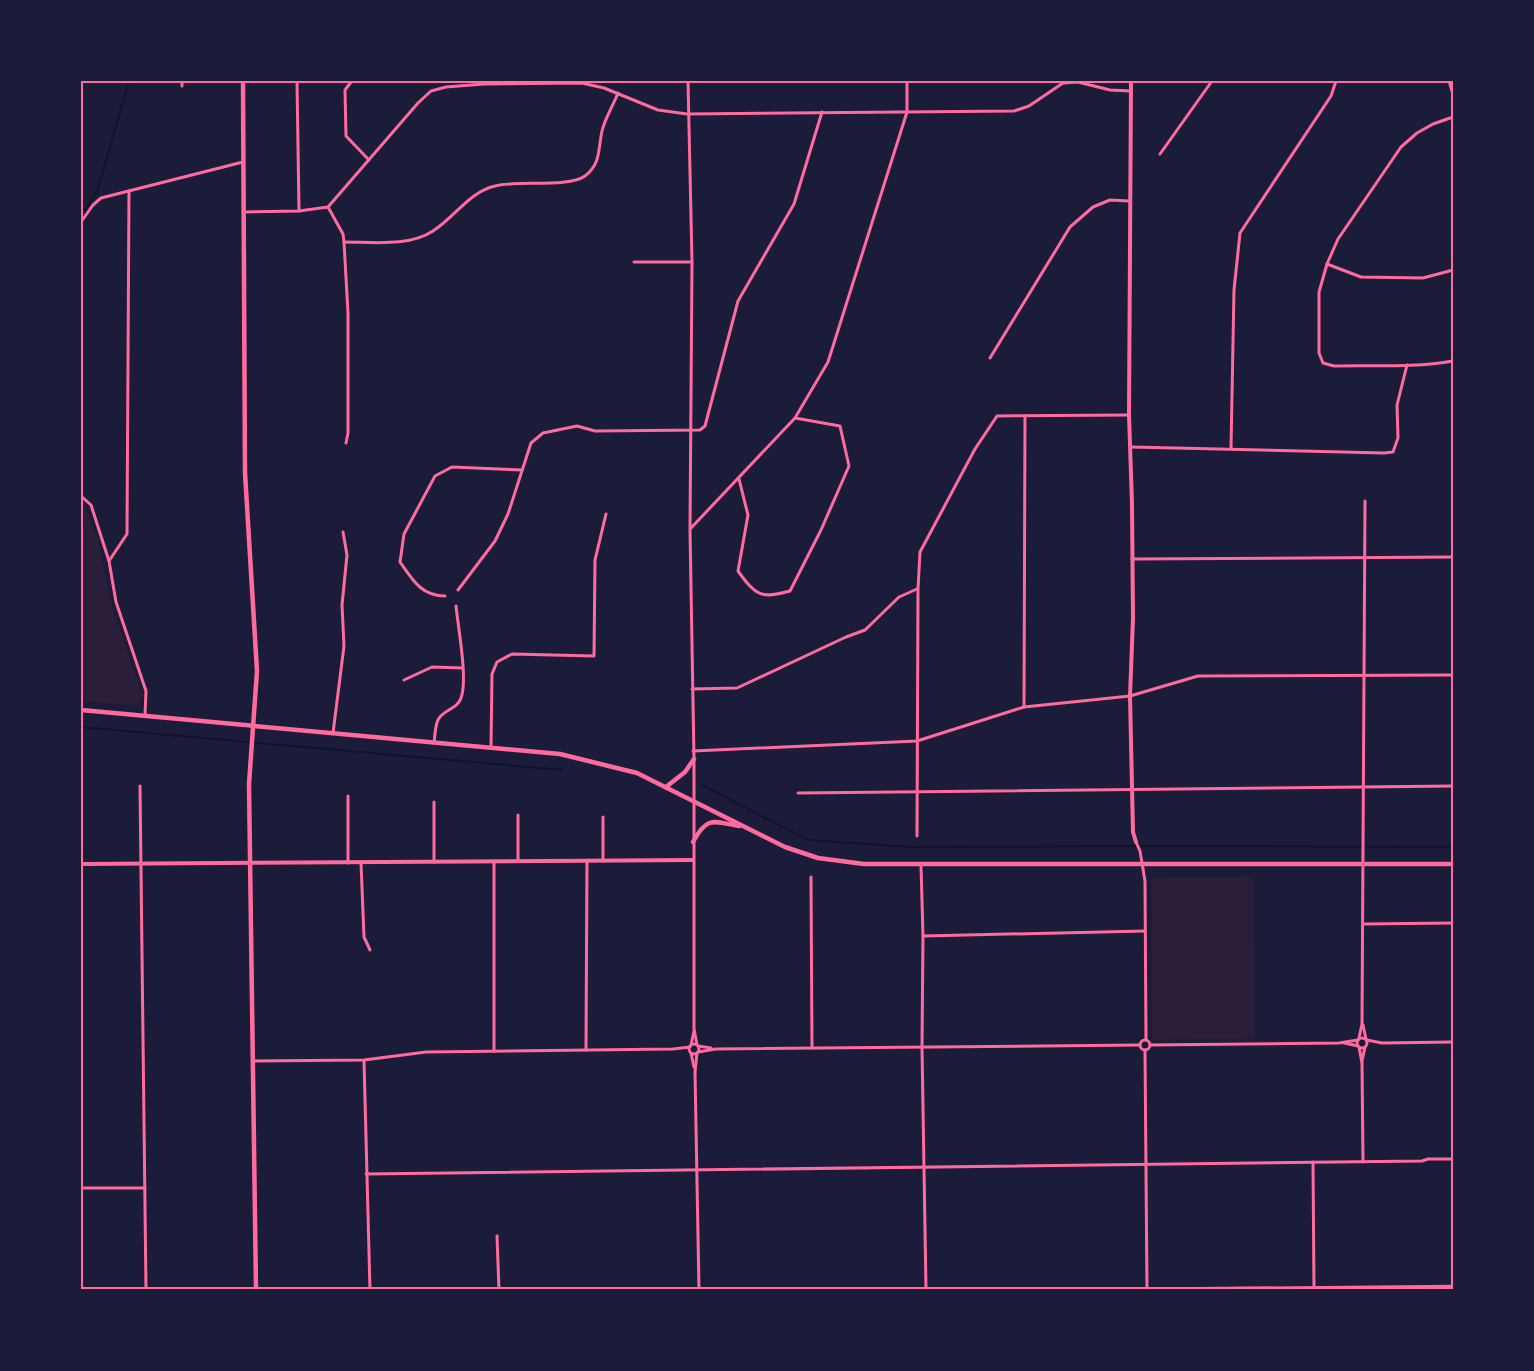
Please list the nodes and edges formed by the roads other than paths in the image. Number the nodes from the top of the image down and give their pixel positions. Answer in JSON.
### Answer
{"nodes":[{"id":1,"x":182,"y":81,"type":"edge"},
{"id":2,"x":243,"y":81,"type":"edge"},
{"id":3,"x":297,"y":81,"type":"edge"},
{"id":4,"x":688,"y":81,"type":"edge"},
{"id":5,"x":906,"y":81,"type":"edge"},
{"id":6,"x":1131,"y":81,"type":"edge"},
{"id":7,"x":1212,"y":81,"type":"edge"},
{"id":8,"x":1336,"y":81,"type":"edge"},
{"id":9,"x":1449,"y":81,"type":"edge"},
{"id":10,"x":351,"y":82,"type":"edge"},
{"id":11,"x":484,"y":82,"type":"edge"},
{"id":12,"x":182,"y":86,"type":"dead end"},
{"id":13,"x":1131,"y":91,"type":"junction"},
{"id":14,"x":618,"y":93,"type":"junction"},
{"id":15,"x":1453,"y":94,"type":"edge"},
{"id":16,"x":822,"y":112,"type":"junction"},
{"id":17,"x":907,"y":112,"type":"junction"},
{"id":18,"x":687,"y":114,"type":"junction"},
{"id":19,"x":1453,"y":117,"type":"edge"},
{"id":20,"x":1160,"y":154,"type":"dead end"},
{"id":21,"x":369,"y":160,"type":"junction"},
{"id":22,"x":243,"y":162,"type":"junction"},
{"id":23,"x":129,"y":191,"type":"junction"},
{"id":24,"x":1129,"y":201,"type":"junction"},
{"id":25,"x":328,"y":207,"type":"junction"},
{"id":26,"x":299,"y":211,"type":"junction"},
{"id":27,"x":243,"y":212,"type":"junction"},
{"id":28,"x":81,"y":222,"type":"edge"},
{"id":29,"x":344,"y":242,"type":"junction"},
{"id":30,"x":634,"y":262,"type":"dead end"},
{"id":31,"x":692,"y":262,"type":"junction"},
{"id":32,"x":1327,"y":264,"type":"junction"},
{"id":33,"x":1453,"y":270,"type":"edge"},
{"id":34,"x":990,"y":358,"type":"dead end"},
{"id":35,"x":1453,"y":361,"type":"edge"},
{"id":36,"x":1407,"y":365,"type":"junction"},
{"id":37,"x":1129,"y":415,"type":"junction"},
{"id":38,"x":1024,"y":416,"type":"junction"},
{"id":39,"x":795,"y":418,"type":"junction"},
{"id":40,"x":691,"y":430,"type":"junction"},
{"id":41,"x":346,"y":442,"type":"dead end"},
{"id":42,"x":1131,"y":447,"type":"junction"},
{"id":43,"x":1231,"y":448,"type":"junction"},
{"id":44,"x":522,"y":470,"type":"junction"},
{"id":45,"x":739,"y":479,"type":"junction"},
{"id":46,"x":81,"y":496,"type":"edge"},
{"id":47,"x":1365,"y":501,"type":"dead end"},
{"id":48,"x":606,"y":514,"type":"dead end"},
{"id":49,"x":690,"y":530,"type":"junction"},
{"id":50,"x":343,"y":532,"type":"dead end"},
{"id":51,"x":1453,"y":557,"type":"edge"},
{"id":52,"x":1365,"y":558,"type":"junction"},
{"id":53,"x":1132,"y":559,"type":"junction"},
{"id":54,"x":109,"y":561,"type":"junction"},
{"id":55,"x":918,"y":589,"type":"junction"},
{"id":56,"x":458,"y":590,"type":"dead end"},
{"id":57,"x":445,"y":596,"type":"dead end"},
{"id":58,"x":456,"y":606,"type":"dead end"},
{"id":59,"x":463,"y":668,"type":"junction"},
{"id":60,"x":1364,"y":675,"type":"junction"},
{"id":61,"x":1453,"y":675,"type":"edge"},
{"id":62,"x":404,"y":680,"type":"dead end"},
{"id":63,"x":692,"y":689,"type":"junction"},
{"id":64,"x":1130,"y":696,"type":"junction"},
{"id":65,"x":1024,"y":707,"type":"junction"},
{"id":66,"x":81,"y":710,"type":"edge"},
{"id":67,"x":145,"y":715,"type":"junction"},
{"id":68,"x":254,"y":724,"type":"junction"},
{"id":69,"x":333,"y":733,"type":"junction"},
{"id":70,"x":917,"y":741,"type":"junction"},
{"id":71,"x":434,"y":743,"type":"junction"},
{"id":72,"x":491,"y":748,"type":"junction"},
{"id":73,"x":693,"y":751,"type":"junction"},
{"id":74,"x":694,"y":759,"type":"junction"},
{"id":75,"x":140,"y":786,"type":"dead end"},
{"id":76,"x":1453,"y":786,"type":"edge"},
{"id":77,"x":666,"y":787,"type":"junction"},
{"id":78,"x":1362,"y":787,"type":"junction"},
{"id":79,"x":1133,"y":789,"type":"junction"},
{"id":80,"x":917,"y":792,"type":"junction"},
{"id":81,"x":798,"y":793,"type":"dead end"},
{"id":82,"x":348,"y":796,"type":"dead end"},
{"id":83,"x":693,"y":801,"type":"junction"},
{"id":84,"x":434,"y":802,"type":"dead end"},
{"id":85,"x":518,"y":815,"type":"dead end"},
{"id":86,"x":603,"y":817,"type":"dead end"},
{"id":87,"x":744,"y":827,"type":"junction"},
{"id":88,"x":917,"y":836,"type":"dead end"},
{"id":89,"x":693,"y":842,"type":"junction"},
{"id":90,"x":1136,"y":842,"type":"joint"},
{"id":91,"x":693,"y":860,"type":"junction"},
{"id":92,"x":518,"y":861,"type":"junction"},
{"id":93,"x":587,"y":861,"type":"junction"},
{"id":94,"x":603,"y":861,"type":"junction"},
{"id":95,"x":434,"y":862,"type":"junction"},
{"id":96,"x":494,"y":862,"type":"junction"},
{"id":97,"x":141,"y":863,"type":"junction"},
{"id":98,"x":249,"y":863,"type":"junction"},
{"id":99,"x":348,"y":863,"type":"junction"},
{"id":100,"x":361,"y":863,"type":"junction"},
{"id":101,"x":81,"y":864,"type":"edge"},
{"id":102,"x":1363,"y":864,"type":"junction"},
{"id":103,"x":1453,"y":864,"type":"edge"},
{"id":104,"x":921,"y":865,"type":"junction"},
{"id":105,"x":1143,"y":865,"type":"junction"},
{"id":106,"x":811,"y":877,"type":"dead end"},
{"id":107,"x":1453,"y":923,"type":"edge"},
{"id":108,"x":1363,"y":924,"type":"junction"},
{"id":109,"x":1145,"y":931,"type":"junction"},
{"id":110,"x":923,"y":936,"type":"junction"},
{"id":111,"x":370,"y":950,"type":"dead end"},
{"id":112,"x":1362,"y":1024,"type":"junction"},
{"id":113,"x":694,"y":1029,"type":"junction"},
{"id":114,"x":1359,"y":1039,"type":"junction"},
{"id":115,"x":1146,"y":1040,"type":"junction"},
{"id":116,"x":1366,"y":1040,"type":"junction"},
{"id":117,"x":1382,"y":1042,"type":"junction"},
{"id":118,"x":1453,"y":1042,"type":"edge"},
{"id":119,"x":1339,"y":1043,"type":"junction"},
{"id":120,"x":1150,"y":1045,"type":"junction"},
{"id":121,"x":690,"y":1046,"type":"junction"},
{"id":122,"x":698,"y":1046,"type":"junction"},
{"id":123,"x":1140,"y":1046,"type":"junction"},
{"id":124,"x":1359,"y":1046,"type":"junction"},
{"id":125,"x":1366,"y":1046,"type":"junction"},
{"id":126,"x":922,"y":1047,"type":"junction"},
{"id":127,"x":812,"y":1048,"type":"junction"},
{"id":128,"x":673,"y":1049,"type":"junction"},
{"id":129,"x":716,"y":1049,"type":"junction"},
{"id":130,"x":586,"y":1050,"type":"junction"},
{"id":131,"x":1145,"y":1050,"type":"junction"},
{"id":132,"x":494,"y":1052,"type":"junction"},
{"id":133,"x":690,"y":1052,"type":"junction"},
{"id":134,"x":698,"y":1053,"type":"junction"},
{"id":135,"x":364,"y":1060,"type":"junction"},
{"id":136,"x":252,"y":1061,"type":"junction"},
{"id":137,"x":1362,"y":1063,"type":"junction"},
{"id":138,"x":694,"y":1072,"type":"junction"},
{"id":139,"x":1453,"y":1159,"type":"edge"},
{"id":140,"x":1313,"y":1162,"type":"junction"},
{"id":141,"x":1363,"y":1162,"type":"junction"},
{"id":142,"x":1145,"y":1163,"type":"junction"},
{"id":143,"x":923,"y":1168,"type":"junction"},
{"id":144,"x":696,"y":1169,"type":"junction"},
{"id":145,"x":366,"y":1174,"type":"junction"},
{"id":146,"x":81,"y":1188,"type":"edge"},
{"id":147,"x":145,"y":1188,"type":"junction"},
{"id":148,"x":497,"y":1236,"type":"dead end"},
{"id":149,"x":1453,"y":1287,"type":"edge"},
{"id":150,"x":1314,"y":1288,"type":"junction"},
{"id":151,"x":146,"y":1290,"type":"edge"},
{"id":152,"x":256,"y":1290,"type":"edge"},
{"id":153,"x":370,"y":1290,"type":"edge"},
{"id":154,"x":498,"y":1290,"type":"edge"},
{"id":155,"x":699,"y":1290,"type":"edge"},
{"id":156,"x":926,"y":1290,"type":"edge"},
{"id":157,"x":1116,"y":1290,"type":"edge"},
{"id":158,"x":1147,"y":1290,"type":"edge"}],
"edges":[{"from":1,"to":12,"type":"street"},
{"from":2,"to":22,"type":"main road"},
{"from":3,"to":26,"type":"street"},
{"from":4,"to":18,"type":"street"},
{"from":5,"to":17,"type":"street"},
{"from":6,"to":13,"type":"street"},
{"from":7,"to":20,"type":"street"},
{"from":8,"to":43,"type":"street"},
{"from":9,"to":15,"type":"street"},
{"from":10,"to":21,"type":"street"},
{"from":11,"to":14,"type":"street"},
{"from":11,"to":21,"type":"street"},
{"from":13,"to":17,"type":"street"},
{"from":13,"to":24,"type":"street"},
{"from":14,"to":18,"type":"street"},
{"from":14,"to":29,"type":"street"},
{"from":16,"to":17,"type":"street"},
{"from":16,"to":18,"type":"street"},
{"from":16,"to":40,"type":"street"},
{"from":17,"to":39,"type":"street"},
{"from":18,"to":31,"type":"street"},
{"from":19,"to":32,"type":"street"},
{"from":21,"to":25,"type":"street"},
{"from":22,"to":23,"type":"street"},
{"from":22,"to":27,"type":"main road"},
{"from":23,"to":28,"type":"street"},
{"from":23,"to":54,"type":"street"},
{"from":24,"to":34,"type":"street"},
{"from":24,"to":37,"type":"street"},
{"from":25,"to":26,"type":"street"},
{"from":25,"to":29,"type":"street"},
{"from":26,"to":27,"type":"street"},
{"from":27,"to":68,"type":"main road"},
{"from":29,"to":41,"type":"street"},
{"from":30,"to":31,"type":"street"},
{"from":31,"to":40,"type":"street"},
{"from":32,"to":33,"type":"street"},
{"from":32,"to":36,"type":"street"},
{"from":35,"to":36,"type":"street"},
{"from":36,"to":43,"type":"street"},
{"from":37,"to":38,"type":"street"},
{"from":37,"to":42,"type":"street"},
{"from":38,"to":55,"type":"street"},
{"from":38,"to":65,"type":"street"},
{"from":39,"to":45,"type":"street"},
{"from":39,"to":45,"type":"street"},
{"from":40,"to":44,"type":"street"},
{"from":40,"to":49,"type":"street"},
{"from":42,"to":43,"type":"street"},
{"from":42,"to":53,"type":"street"},
{"from":44,"to":56,"type":"street"},
{"from":44,"to":57,"type":"street"},
{"from":45,"to":49,"type":"street"},
{"from":46,"to":54,"type":"street"},
{"from":47,"to":52,"type":"street"},
{"from":48,"to":72,"type":"street"},
{"from":49,"to":63,"type":"street"},
{"from":50,"to":69,"type":"street"},
{"from":51,"to":52,"type":"street"},
{"from":52,"to":53,"type":"street"},
{"from":52,"to":60,"type":"street"},
{"from":53,"to":64,"type":"street"},
{"from":54,"to":67,"type":"street"},
{"from":55,"to":63,"type":"street"},
{"from":55,"to":70,"type":"street"},
{"from":58,"to":59,"type":"street"},
{"from":59,"to":62,"type":"street"},
{"from":59,"to":71,"type":"street"},
{"from":60,"to":61,"type":"street"},
{"from":60,"to":64,"type":"street"},
{"from":60,"to":78,"type":"street"},
{"from":63,"to":73,"type":"street"},
{"from":64,"to":65,"type":"street"},
{"from":64,"to":79,"type":"street"},
{"from":65,"to":70,"type":"street"},
{"from":66,"to":67,"type":"main road"},
{"from":67,"to":68,"type":"main road"},
{"from":68,"to":69,"type":"main road"},
{"from":68,"to":98,"type":"main road"},
{"from":69,"to":71,"type":"main road"},
{"from":70,"to":73,"type":"street"},
{"from":70,"to":80,"type":"street"},
{"from":71,"to":72,"type":"main road"},
{"from":72,"to":77,"type":"main road"},
{"from":73,"to":74,"type":"street"},
{"from":74,"to":77,"type":"main road"},
{"from":74,"to":83,"type":"street"},
{"from":75,"to":97,"type":"street"},
{"from":76,"to":78,"type":"street"},
{"from":77,"to":83,"type":"main road"},
{"from":78,"to":79,"type":"street"},
{"from":78,"to":102,"type":"street"},
{"from":79,"to":80,"type":"street"},
{"from":79,"to":90,"type":"street"},
{"from":80,"to":81,"type":"street"},
{"from":80,"to":88,"type":"street"},
{"from":82,"to":99,"type":"street"},
{"from":83,"to":87,"type":"main road"},
{"from":83,"to":89,"type":"street"},
{"from":84,"to":95,"type":"street"},
{"from":85,"to":92,"type":"street"},
{"from":86,"to":94,"type":"street"},
{"from":87,"to":89,"type":"main road"},
{"from":87,"to":104,"type":"main road"},
{"from":89,"to":91,"type":"street"},
{"from":90,"to":105,"type":"street"},
{"from":91,"to":94,"type":"street"},
{"from":91,"to":113,"type":"street"},
{"from":92,"to":93,"type":"street"},
{"from":92,"to":96,"type":"street"},
{"from":93,"to":94,"type":"street"},
{"from":93,"to":130,"type":"street"},
{"from":95,"to":96,"type":"street"},
{"from":95,"to":100,"type":"street"},
{"from":96,"to":132,"type":"street"},
{"from":97,"to":98,"type":"street"},
{"from":97,"to":101,"type":"street"},
{"from":97,"to":147,"type":"street"},
{"from":98,"to":99,"type":"street"},
{"from":98,"to":136,"type":"main road"},
{"from":99,"to":100,"type":"street"},
{"from":100,"to":111,"type":"street"},
{"from":102,"to":103,"type":"main road"},
{"from":102,"to":105,"type":"main road"},
{"from":102,"to":108,"type":"street"},
{"from":104,"to":105,"type":"main road"},
{"from":104,"to":110,"type":"street"},
{"from":105,"to":109,"type":"street"},
{"from":106,"to":127,"type":"street"},
{"from":107,"to":108,"type":"street"},
{"from":108,"to":112,"type":"street"},
{"from":109,"to":110,"type":"street"},
{"from":109,"to":115,"type":"street"},
{"from":110,"to":126,"type":"street"},
{"from":112,"to":114,"type":"street"},
{"from":112,"to":116,"type":"street"},
{"from":113,"to":121,"type":"street"},
{"from":113,"to":122,"type":"street"},
{"from":114,"to":116,"type":"street"},
{"from":114,"to":119,"type":"street"},
{"from":114,"to":124,"type":"street"},
{"from":115,"to":120,"type":"street"},
{"from":115,"to":123,"type":"street"},
{"from":116,"to":117,"type":"street"},
{"from":116,"to":125,"type":"street"},
{"from":117,"to":118,"type":"street"},
{"from":117,"to":125,"type":"street"},
{"from":119,"to":120,"type":"street"},
{"from":119,"to":124,"type":"street"},
{"from":120,"to":131,"type":"street"},
{"from":121,"to":122,"type":"street"},
{"from":121,"to":128,"type":"street"},
{"from":121,"to":133,"type":"street"},
{"from":122,"to":129,"type":"street"},
{"from":122,"to":134,"type":"street"},
{"from":123,"to":126,"type":"street"},
{"from":123,"to":131,"type":"street"},
{"from":124,"to":125,"type":"street"},
{"from":124,"to":137,"type":"street"},
{"from":125,"to":137,"type":"street"},
{"from":126,"to":127,"type":"street"},
{"from":126,"to":143,"type":"street"},
{"from":127,"to":129,"type":"street"},
{"from":128,"to":130,"type":"street"},
{"from":128,"to":133,"type":"street"},
{"from":129,"to":134,"type":"street"},
{"from":130,"to":132,"type":"street"},
{"from":131,"to":142,"type":"street"},
{"from":132,"to":135,"type":"street"},
{"from":133,"to":134,"type":"street"},
{"from":133,"to":138,"type":"street"},
{"from":134,"to":138,"type":"street"},
{"from":135,"to":136,"type":"street"},
{"from":135,"to":145,"type":"street"},
{"from":136,"to":152,"type":"main road"},
{"from":137,"to":141,"type":"street"},
{"from":138,"to":144,"type":"street"},
{"from":139,"to":141,"type":"street"},
{"from":140,"to":141,"type":"street"},
{"from":140,"to":142,"type":"street"},
{"from":140,"to":150,"type":"street"},
{"from":142,"to":143,"type":"street"},
{"from":142,"to":158,"type":"street"},
{"from":143,"to":144,"type":"street"},
{"from":143,"to":156,"type":"street"},
{"from":144,"to":145,"type":"street"},
{"from":144,"to":155,"type":"street"},
{"from":145,"to":153,"type":"street"},
{"from":146,"to":147,"type":"street"},
{"from":147,"to":151,"type":"street"},
{"from":148,"to":154,"type":"street"},
{"from":149,"to":150,"type":"main road"},
{"from":150,"to":158,"type":"main road"},
{"from":157,"to":158,"type":"main road"}]}
